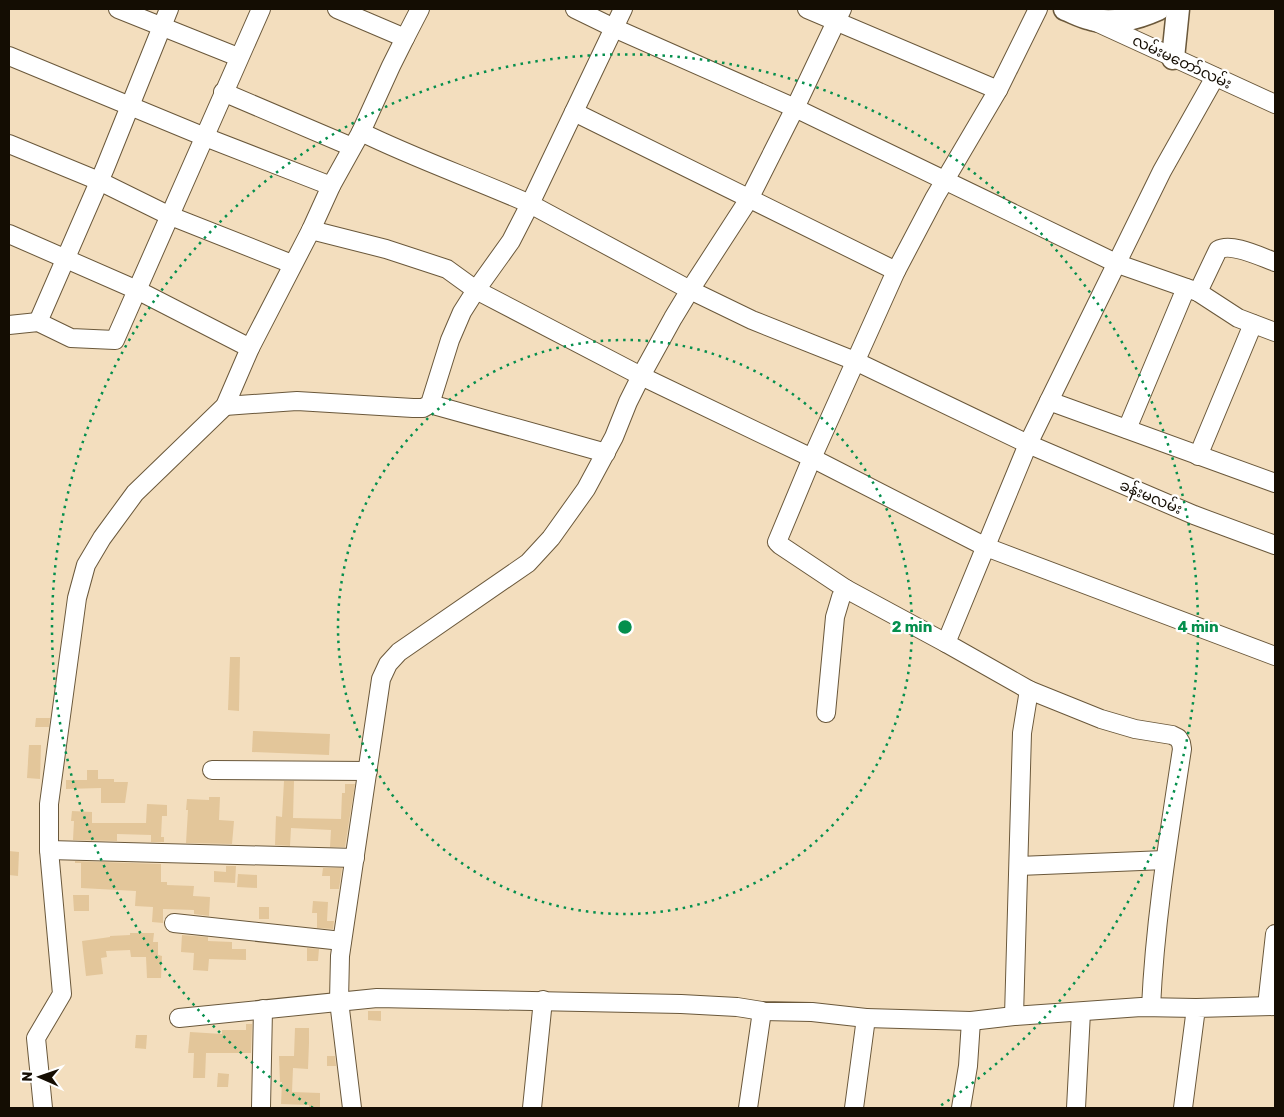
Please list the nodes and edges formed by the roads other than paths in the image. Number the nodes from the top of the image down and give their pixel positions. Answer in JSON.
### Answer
{"nodes":[{"id":1,"x":118,"y":9,"type":"edge"},
{"id":2,"x":169,"y":9,"type":"edge"},
{"id":3,"x":261,"y":9,"type":"edge"},
{"id":4,"x":337,"y":9,"type":"edge"},
{"id":5,"x":420,"y":9,"type":"edge"},
{"id":6,"x":575,"y":9,"type":"edge"},
{"id":7,"x":623,"y":9,"type":"edge"},
{"id":8,"x":807,"y":9,"type":"edge"},
{"id":9,"x":1038,"y":9,"type":"edge"},
{"id":10,"x":1065,"y":9,"type":"edge"},
{"id":11,"x":1158,"y":9,"type":"edge"},
{"id":12,"x":1178,"y":9,"type":"edge"},
{"id":13,"x":839,"y":16,"type":"edge"},
{"id":14,"x":1090,"y":19,"type":"junction"},
{"id":15,"x":162,"y":26,"type":"junction"},
{"id":16,"x":614,"y":28,"type":"junction"},
{"id":17,"x":405,"y":38,"type":"junction"},
{"id":18,"x":9,"y":56,"type":"edge"},
{"id":19,"x":238,"y":57,"type":"junction"},
{"id":20,"x":1173,"y":58,"type":"junction"},
{"id":21,"x":1215,"y":77,"type":"junction"},
{"id":22,"x":998,"y":90,"type":"junction"},
{"id":23,"x":223,"y":92,"type":"junction"},
{"id":24,"x":1275,"y":104,"type":"edge"},
{"id":25,"x":130,"y":105,"type":"junction"},
{"id":26,"x":795,"y":108,"type":"junction"},
{"id":27,"x":574,"y":112,"type":"junction"},
{"id":28,"x":205,"y":137,"type":"junction"},
{"id":29,"x":357,"y":139,"type":"junction"},
{"id":30,"x":9,"y":144,"type":"edge"},
{"id":31,"x":946,"y":180,"type":"junction"},
{"id":32,"x":99,"y":181,"type":"junction"},
{"id":33,"x":331,"y":186,"type":"junction"},
{"id":34,"x":749,"y":199,"type":"junction"},
{"id":35,"x":530,"y":204,"type":"junction"},
{"id":36,"x":168,"y":215,"type":"junction"},
{"id":37,"x":311,"y":230,"type":"junction"},
{"id":38,"x":9,"y":234,"type":"edge"},
{"id":39,"x":66,"y":259,"type":"junction"},
{"id":40,"x":1275,"y":262,"type":"edge"},
{"id":41,"x":292,"y":264,"type":"junction"},
{"id":42,"x":1118,"y":264,"type":"junction"},
{"id":43,"x":896,"y":271,"type":"junction"},
{"id":44,"x":137,"y":290,"type":"junction"},
{"id":45,"x":476,"y":290,"type":"junction"},
{"id":46,"x":690,"y":290,"type":"junction"},
{"id":47,"x":1192,"y":290,"type":"junction"},
{"id":48,"x":38,"y":322,"type":"junction"},
{"id":49,"x":9,"y":324,"type":"edge"},
{"id":50,"x":1253,"y":324,"type":"junction"},
{"id":51,"x":1275,"y":332,"type":"edge"},
{"id":52,"x":250,"y":348,"type":"junction"},
{"id":53,"x":855,"y":361,"type":"junction"},
{"id":54,"x":641,"y":376,"type":"junction"},
{"id":55,"x":1049,"y":401,"type":"junction"},
{"id":56,"x":430,"y":404,"type":"junction"},
{"id":57,"x":225,"y":406,"type":"junction"},
{"id":58,"x":1127,"y":429,"type":"junction"},
{"id":59,"x":1028,"y":444,"type":"junction"},
{"id":60,"x":606,"y":453,"type":"junction"},
{"id":61,"x":1198,"y":456,"type":"junction"},
{"id":62,"x":812,"y":458,"type":"junction"},
{"id":63,"x":1275,"y":483,"type":"edge"},
{"id":64,"x":1275,"y":545,"type":"edge"},
{"id":65,"x":986,"y":547,"type":"junction"},
{"id":66,"x":846,"y":589,"type":"junction"},
{"id":67,"x":946,"y":643,"type":"junction"},
{"id":68,"x":1275,"y":656,"type":"edge"},
{"id":69,"x":1029,"y":690,"type":"junction"},
{"id":70,"x":826,"y":712,"type":"dead end"},
{"id":71,"x":212,"y":770,"type":"dead end"},
{"id":72,"x":368,"y":771,"type":"junction"},
{"id":73,"x":49,"y":850,"type":"junction"},
{"id":74,"x":355,"y":858,"type":"junction"},
{"id":75,"x":1165,"y":860,"type":"junction"},
{"id":76,"x":1019,"y":866,"type":"junction"},
{"id":77,"x":174,"y":923,"type":"dead end"},
{"id":78,"x":1275,"y":934,"type":"edge"},
{"id":79,"x":342,"y":941,"type":"junction"},
{"id":80,"x":543,"y":1000,"type":"junction"},
{"id":81,"x":339,"y":1001,"type":"junction"},
{"id":82,"x":1271,"y":1006,"type":"edge"},
{"id":83,"x":1151,"y":1007,"type":"junction"},
{"id":84,"x":1196,"y":1008,"type":"junction"},
{"id":85,"x":263,"y":1009,"type":"junction"},
{"id":86,"x":762,"y":1010,"type":"junction"},
{"id":87,"x":1081,"y":1012,"type":"junction"},
{"id":88,"x":1014,"y":1016,"type":"junction"},
{"id":89,"x":179,"y":1018,"type":"dead end"},
{"id":90,"x":866,"y":1018,"type":"junction"},
{"id":91,"x":971,"y":1021,"type":"junction"},
{"id":92,"x":43,"y":1108,"type":"edge"},
{"id":93,"x":261,"y":1108,"type":"edge"},
{"id":94,"x":352,"y":1108,"type":"edge"},
{"id":95,"x":532,"y":1108,"type":"edge"},
{"id":96,"x":748,"y":1108,"type":"edge"},
{"id":97,"x":854,"y":1108,"type":"edge"},
{"id":98,"x":961,"y":1108,"type":"edge"},
{"id":99,"x":1076,"y":1108,"type":"edge"},
{"id":100,"x":1183,"y":1108,"type":"edge"}],
"edges":[{"from":1,"to":15,"type":"street"},
{"from":2,"to":15,"type":"street"},
{"from":3,"to":19,"type":"street"},
{"from":4,"to":17,"type":"street"},
{"from":5,"to":17,"type":"street"},
{"from":6,"to":16,"type":"street"},
{"from":7,"to":16,"type":"street"},
{"from":8,"to":13,"type":"street"},
{"from":9,"to":22,"type":"street"},
{"from":10,"to":14,"type":"main road"},
{"from":11,"to":14,"type":"main road"},
{"from":12,"to":20,"type":"main road"},
{"from":13,"to":22,"type":"street"},
{"from":13,"to":26,"type":"street"},
{"from":14,"to":20,"type":"street","name":"လမ်းမတော်လမ်း"},
{"from":15,"to":19,"type":"street"},
{"from":15,"to":25,"type":"street"},
{"from":16,"to":26,"type":"street"},
{"from":16,"to":27,"type":"street"},
{"from":17,"to":29,"type":"street"},
{"from":18,"to":25,"type":"street"},
{"from":19,"to":23,"type":"street"},
{"from":20,"to":21,"type":"street","name":"လမ်းမတော်လမ်း"},
{"from":21,"to":24,"type":"street","name":"လမ်းမတော်လမ်း"},
{"from":21,"to":42,"type":"street"},
{"from":22,"to":31,"type":"street"},
{"from":23,"to":28,"type":"street"},
{"from":23,"to":29,"type":"street","name":"ခန်းမလမ်း"},
{"from":25,"to":28,"type":"street"},
{"from":25,"to":32,"type":"street"},
{"from":26,"to":31,"type":"street"},
{"from":26,"to":34,"type":"street"},
{"from":27,"to":34,"type":"street"},
{"from":27,"to":35,"type":"street"},
{"from":28,"to":33,"type":"street"},
{"from":28,"to":36,"type":"street"},
{"from":29,"to":33,"type":"street"},
{"from":29,"to":35,"type":"street","name":"ခန်းမလမ်း"},
{"from":30,"to":32,"type":"street"},
{"from":31,"to":42,"type":"street"},
{"from":31,"to":43,"type":"street"},
{"from":32,"to":36,"type":"street"},
{"from":32,"to":39,"type":"street"},
{"from":33,"to":37,"type":"street"},
{"from":34,"to":43,"type":"street"},
{"from":34,"to":46,"type":"street"},
{"from":35,"to":45,"type":"street"},
{"from":35,"to":46,"type":"street","name":"ခန်းမလမ်း"},
{"from":36,"to":41,"type":"street"},
{"from":36,"to":44,"type":"street"},
{"from":37,"to":41,"type":"street"},
{"from":37,"to":45,"type":"street"},
{"from":38,"to":39,"type":"street"},
{"from":39,"to":44,"type":"street"},
{"from":39,"to":48,"type":"street"},
{"from":40,"to":47,"type":"street"},
{"from":41,"to":52,"type":"street"},
{"from":42,"to":47,"type":"street"},
{"from":42,"to":55,"type":"street"},
{"from":43,"to":53,"type":"street"},
{"from":44,"to":48,"type":"street"},
{"from":44,"to":52,"type":"street"},
{"from":45,"to":54,"type":"street"},
{"from":45,"to":56,"type":"street"},
{"from":46,"to":53,"type":"street","name":"ခန်းမလမ်း"},
{"from":46,"to":54,"type":"street"},
{"from":47,"to":50,"type":"street"},
{"from":47,"to":58,"type":"street"},
{"from":48,"to":49,"type":"street"},
{"from":50,"to":51,"type":"street"},
{"from":50,"to":61,"type":"street"},
{"from":52,"to":57,"type":"street"},
{"from":53,"to":59,"type":"street","name":"ခန်းမလမ်း"},
{"from":53,"to":62,"type":"street"},
{"from":54,"to":60,"type":"street"},
{"from":54,"to":62,"type":"street"},
{"from":55,"to":58,"type":"street"},
{"from":55,"to":59,"type":"street"},
{"from":56,"to":57,"type":"street"},
{"from":56,"to":60,"type":"street"},
{"from":57,"to":73,"type":"street"},
{"from":58,"to":61,"type":"street"},
{"from":59,"to":64,"type":"street","name":"ခန်းမလမ်း"},
{"from":59,"to":65,"type":"street"},
{"from":60,"to":72,"type":"street"},
{"from":61,"to":63,"type":"street"},
{"from":62,"to":65,"type":"street"},
{"from":62,"to":66,"type":"street"},
{"from":65,"to":67,"type":"street"},
{"from":65,"to":68,"type":"street"},
{"from":66,"to":67,"type":"street"},
{"from":66,"to":70,"type":"street"},
{"from":67,"to":69,"type":"street"},
{"from":69,"to":75,"type":"street"},
{"from":69,"to":76,"type":"street"},
{"from":71,"to":72,"type":"street"},
{"from":72,"to":74,"type":"street"},
{"from":73,"to":74,"type":"street"},
{"from":73,"to":92,"type":"street"},
{"from":74,"to":79,"type":"street"},
{"from":75,"to":76,"type":"street"},
{"from":75,"to":83,"type":"street"},
{"from":76,"to":88,"type":"street"},
{"from":77,"to":79,"type":"street"},
{"from":78,"to":82,"type":"street"},
{"from":79,"to":81,"type":"street"},
{"from":80,"to":81,"type":"street"},
{"from":80,"to":86,"type":"street"},
{"from":80,"to":95,"type":"street"},
{"from":81,"to":85,"type":"street"},
{"from":81,"to":94,"type":"street"},
{"from":82,"to":84,"type":"street"},
{"from":83,"to":84,"type":"street"},
{"from":83,"to":87,"type":"street"},
{"from":84,"to":100,"type":"street"},
{"from":85,"to":89,"type":"street"},
{"from":85,"to":93,"type":"street"},
{"from":86,"to":90,"type":"street"},
{"from":86,"to":96,"type":"street"},
{"from":87,"to":88,"type":"street"},
{"from":87,"to":99,"type":"street"},
{"from":88,"to":91,"type":"street"},
{"from":90,"to":91,"type":"street"},
{"from":90,"to":97,"type":"street"},
{"from":91,"to":98,"type":"street"}]}
